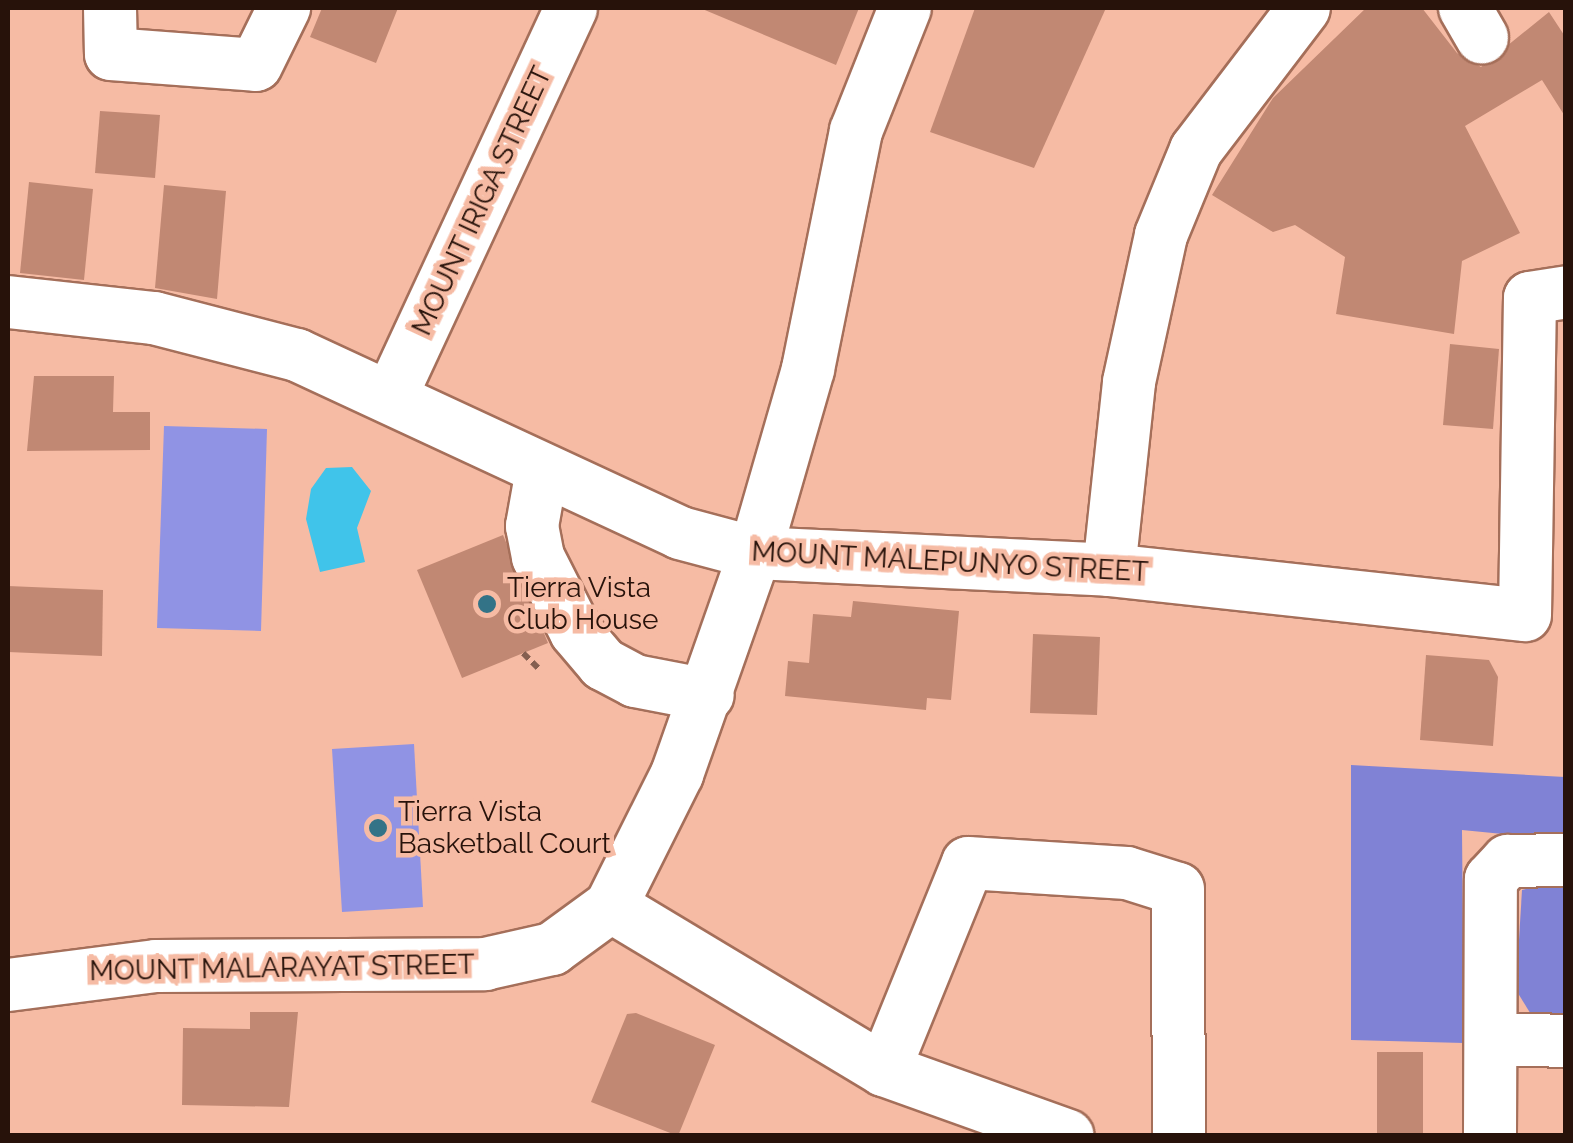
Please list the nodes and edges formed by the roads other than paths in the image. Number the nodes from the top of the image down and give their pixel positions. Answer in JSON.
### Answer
{"nodes":[{"id":1,"x":110,"y":8,"type":"edge"},
{"id":2,"x":284,"y":8,"type":"edge"},
{"id":3,"x":571,"y":8,"type":"edge"},
{"id":4,"x":905,"y":8,"type":"edge"},
{"id":5,"x":1304,"y":8,"type":"edge"},
{"id":6,"x":1566,"y":292,"type":"edge"},
{"id":7,"x":8,"y":302,"type":"edge"},
{"id":8,"x":392,"y":394,"type":"junction"},
{"id":9,"x":542,"y":470,"type":"junction"},
{"id":10,"x":755,"y":553,"type":"junction"},
{"id":11,"x":1109,"y":570,"type":"junction"},
{"id":12,"x":708,"y":695,"type":"junction"},
{"id":13,"x":1566,"y":860,"type":"edge"},
{"id":14,"x":611,"y":906,"type":"junction"},
{"id":15,"x":8,"y":986,"type":"edge"},
{"id":16,"x":1492,"y":1039,"type":"junction"},
{"id":17,"x":1566,"y":1041,"type":"edge"},
{"id":18,"x":884,"y":1070,"type":"junction"},
{"id":19,"x":1068,"y":1136,"type":"edge"},
{"id":20,"x":1180,"y":1136,"type":"edge"},
{"id":21,"x":1490,"y":1136,"type":"edge"}],
"edges":[{"from":1,"to":2,"type":"street"},
{"from":3,"to":8,"type":"street","name":"MOUNT IRIGA STREET"},
{"from":4,"to":10,"type":"street","name":"MOUNT MALARAYAT STREET"},
{"from":5,"to":11,"type":"street"},
{"from":6,"to":11,"type":"street","name":"MOUNT MALEPUNYO STREET"},
{"from":7,"to":8,"type":"street","name":"MOUNT MALEPUNYO STREET"},
{"from":8,"to":9,"type":"street","name":"MOUNT MALEPUNYO STREET"},
{"from":9,"to":10,"type":"street","name":"MOUNT MALEPUNYO STREET"},
{"from":9,"to":12,"type":"street"},
{"from":10,"to":11,"type":"street","name":"MOUNT MALEPUNYO STREET"},
{"from":10,"to":12,"type":"street","name":"MOUNT MALARAYAT STREET"},
{"from":12,"to":14,"type":"street","name":"MOUNT MALARAYAT STREET"},
{"from":13,"to":16,"type":"street"},
{"from":14,"to":15,"type":"street","name":"MOUNT MALARAYAT STREET"},
{"from":14,"to":18,"type":"street"},
{"from":16,"to":17,"type":"street"},
{"from":16,"to":21,"type":"street"},
{"from":18,"to":19,"type":"street"},
{"from":18,"to":20,"type":"street"}]}
